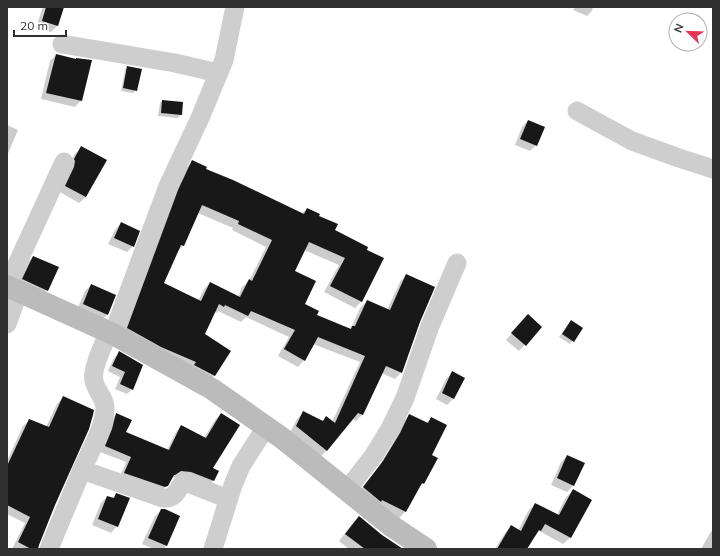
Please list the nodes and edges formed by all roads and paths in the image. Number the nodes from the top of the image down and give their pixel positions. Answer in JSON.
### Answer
{"nodes":[{"id":1,"x":235,"y":7,"type":"edge"},
{"id":2,"x":62,"y":44,"type":"dead end"},
{"id":3,"x":218,"y":73,"type":"junction"},
{"id":4,"x":577,"y":111,"type":"dead end"},
{"id":5,"x":64,"y":162,"type":"dead end"},
{"id":6,"x":711,"y":164,"type":"edge"},
{"id":7,"x":457,"y":263,"type":"dead end"},
{"id":8,"x":11,"y":288,"type":"edge"},
{"id":9,"x":7,"y":324,"type":"edge"},
{"id":10,"x":111,"y":333,"type":"junction"},
{"id":11,"x":266,"y":427,"type":"junction"},
{"id":12,"x":82,"y":470,"type":"junction"},
{"id":13,"x":347,"y":490,"type":"junction"},
{"id":14,"x":228,"y":499,"type":"junction"},
{"id":15,"x":49,"y":549,"type":"edge"},
{"id":16,"x":213,"y":549,"type":"edge"},
{"id":17,"x":426,"y":549,"type":"edge"}],
"edges":[{"from":1,"to":3,"type":"street"},
{"from":2,"to":3,"type":"street"},
{"from":3,"to":10,"type":"street"},
{"from":4,"to":6,"type":"street"},
{"from":5,"to":8,"type":"street"},
{"from":7,"to":13,"type":"street"},
{"from":8,"to":9,"type":"street"},
{"from":8,"to":10,"type":"street"},
{"from":10,"to":11,"type":"street"},
{"from":10,"to":12,"type":"street"},
{"from":11,"to":13,"type":"street"},
{"from":11,"to":14,"type":"street"},
{"from":12,"to":14,"type":"street"},
{"from":12,"to":15,"type":"street"},
{"from":13,"to":17,"type":"street"},
{"from":14,"to":16,"type":"street"}]}
